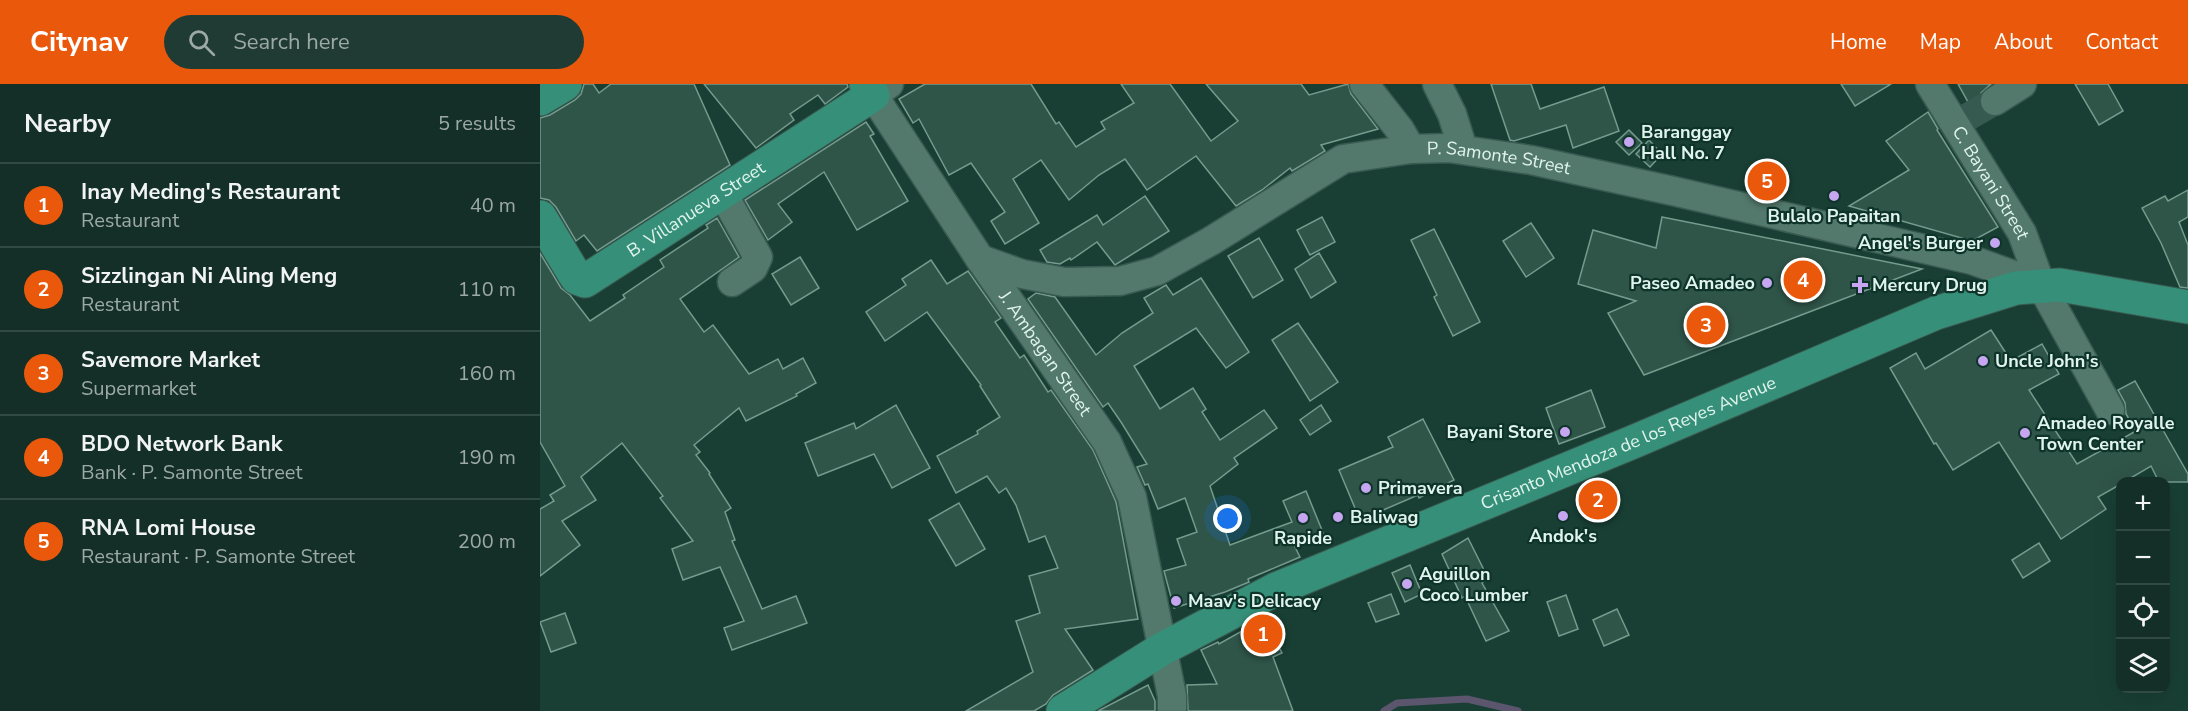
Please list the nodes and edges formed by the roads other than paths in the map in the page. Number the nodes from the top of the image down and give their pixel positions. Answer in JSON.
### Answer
{"nodes":[{"id":1,"x":565,"y":84,"type":"edge"},
{"id":2,"x":1364,"y":84,"type":"edge"},
{"id":3,"x":1437,"y":84,"type":"edge"},
{"id":4,"x":1930,"y":84,"type":"edge"},
{"id":5,"x":2022,"y":84,"type":"edge"},
{"id":6,"x":876,"y":88,"type":"edge"},
{"id":7,"x":540,"y":99,"type":"edge"},
{"id":8,"x":1995,"y":101,"type":"tunnel mouth"},
{"id":9,"x":1411,"y":149,"type":"junction"},
{"id":10,"x":1463,"y":149,"type":"junction"},
{"id":11,"x":722,"y":192,"type":"junction"},
{"id":12,"x":540,"y":218,"type":"edge"},
{"id":13,"x":980,"y":259,"type":"junction"},
{"id":14,"x":732,"y":282,"type":"dead end"},
{"id":15,"x":2041,"y":285,"type":"junction"},
{"id":16,"x":2188,"y":307,"type":"edge"},
{"id":17,"x":2110,"y":410,"type":"dead end"},
{"id":18,"x":1162,"y":648,"type":"junction"},
{"id":19,"x":1063,"y":711,"type":"edge"},
{"id":20,"x":1172,"y":711,"type":"edge"}],
"edges":[{"from":1,"to":7,"type":"main road"},
{"from":2,"to":9,"type":"street"},
{"from":3,"to":10,"type":"street"},
{"from":4,"to":15,"type":"street","name":"C. Bayani Street"},
{"from":5,"to":8,"type":"street"},
{"from":6,"to":11,"type":"main road","name":"B. Villanueva Street"},
{"from":6,"to":13,"type":"street","name":"J. Ambagan Street"},
{"from":9,"to":10,"type":"street","name":"P. Samonte Street"},
{"from":9,"to":13,"type":"street","name":"P. Samonte Street"},
{"from":10,"to":15,"type":"street","name":"P. Samonte Street"},
{"from":11,"to":12,"type":"main road","name":"B. Villanueva Street"},
{"from":11,"to":14,"type":"street"},
{"from":13,"to":18,"type":"street","name":"J. Ambagan Street"},
{"from":15,"to":16,"type":"main road","name":"Crisanto Mendoza de los Reyes Avenue"},
{"from":15,"to":17,"type":"street","name":"C. Bayani Street"},
{"from":15,"to":18,"type":"main road","name":"Crisanto Mendoza de los Reyes Avenue"},
{"from":18,"to":19,"type":"main road","name":"Crisanto Mendoza de los Reyes Avenue"},
{"from":18,"to":20,"type":"street","name":"J. Ambagan Street"}]}
